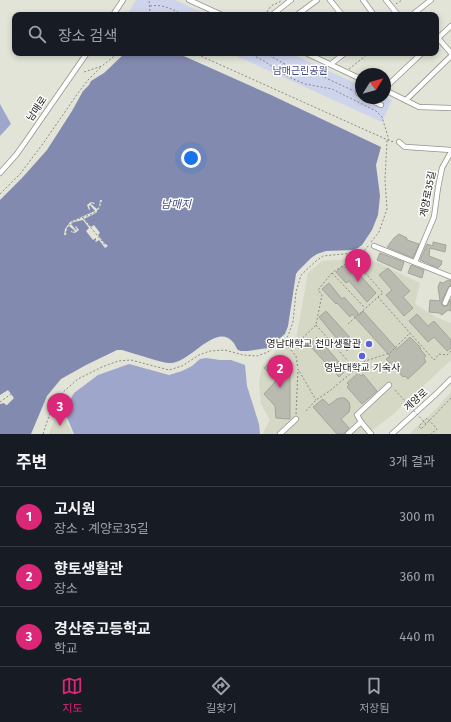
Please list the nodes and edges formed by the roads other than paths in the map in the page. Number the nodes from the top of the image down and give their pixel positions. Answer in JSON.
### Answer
{"nodes":[{"id":1,"x":123,"y":0,"type":"edge"},
{"id":2,"x":189,"y":0,"type":"edge"},
{"id":3,"x":291,"y":0,"type":"edge"},
{"id":4,"x":317,"y":0,"type":"edge"},
{"id":5,"x":330,"y":0,"type":"edge"},
{"id":6,"x":371,"y":0,"type":"edge"},
{"id":7,"x":386,"y":0,"type":"edge"},
{"id":8,"x":429,"y":1,"type":"edge"},
{"id":9,"x":364,"y":2,"type":"edge"},
{"id":10,"x":115,"y":12,"type":"edge"},
{"id":11,"x":215,"y":12,"type":"edge"},
{"id":12,"x":272,"y":12,"type":"edge"},
{"id":13,"x":301,"y":12,"type":"edge"},
{"id":14,"x":340,"y":12,"type":"edge"},
{"id":15,"x":372,"y":12,"type":"edge"},
{"id":16,"x":395,"y":12,"type":"edge"},
{"id":17,"x":416,"y":12,"type":"edge"},
{"id":18,"x":451,"y":26,"type":"edge"},
{"id":19,"x":439,"y":37,"type":"edge"},
{"id":20,"x":439,"y":41,"type":"edge"},
{"id":21,"x":451,"y":55,"type":"edge"},
{"id":22,"x":84,"y":56,"type":"edge"},
{"id":23,"x":313,"y":56,"type":"edge"},
{"id":24,"x":341,"y":56,"type":"edge"},
{"id":25,"x":419,"y":56,"type":"edge"},
{"id":26,"x":331,"y":64,"type":"junction"},
{"id":27,"x":355,"y":76,"type":"edge"},
{"id":28,"x":391,"y":83,"type":"edge"},
{"id":29,"x":391,"y":92,"type":"edge"},
{"id":30,"x":406,"y":100,"type":"junction"},
{"id":31,"x":451,"y":108,"type":"edge"},
{"id":32,"x":399,"y":142,"type":"road end"},
{"id":33,"x":451,"y":151,"type":"edge"},
{"id":34,"x":0,"y":173,"type":"edge"},
{"id":35,"x":374,"y":246,"type":"dead end"},
{"id":36,"x":415,"y":262,"type":"junction"},
{"id":37,"x":451,"y":276,"type":"edge"},
{"id":38,"x":451,"y":289,"type":"edge"},
{"id":39,"x":446,"y":303,"type":"dead end"},
{"id":40,"x":451,"y":379,"type":"edge"},
{"id":41,"x":389,"y":385,"type":"dead end"},
{"id":42,"x":296,"y":419,"type":"road end"},
{"id":43,"x":361,"y":422,"type":"junction"},
{"id":44,"x":280,"y":434,"type":"edge"},
{"id":45,"x":348,"y":434,"type":"edge"},
{"id":46,"x":371,"y":434,"type":"edge"},
{"id":47,"x":392,"y":434,"type":"edge"}],
"edges":[{"from":1,"to":10,"type":"street"},
{"from":2,"to":11,"type":"street"},
{"from":3,"to":12,"type":"street"},
{"from":4,"to":13,"type":"street"},
{"from":5,"to":14,"type":"street"},
{"from":6,"to":9,"type":"street"},
{"from":7,"to":16,"type":"street"},
{"from":8,"to":17,"type":"street"},
{"from":9,"to":15,"type":"street"},
{"from":18,"to":19,"type":"street"},
{"from":20,"to":21,"type":"street"},
{"from":21,"to":30,"type":"street"},
{"from":22,"to":34,"type":"street","name":"남매로"},
{"from":23,"to":26,"type":"street"},
{"from":24,"to":26,"type":"street"},
{"from":25,"to":28,"type":"street"},
{"from":26,"to":27,"type":"street"},
{"from":29,"to":30,"type":"street"},
{"from":30,"to":31,"type":"street"},
{"from":32,"to":33,"type":"street"},
{"from":33,"to":36,"type":"street","name":"계양로35길"},
{"from":35,"to":36,"type":"street"},
{"from":36,"to":37,"type":"street"},
{"from":38,"to":39,"type":"street"},
{"from":40,"to":47,"type":"street","name":"계양로"},
{"from":41,"to":43,"type":"street"},
{"from":42,"to":44,"type":"street"},
{"from":43,"to":45,"type":"street"},
{"from":43,"to":46,"type":"street"}]}
